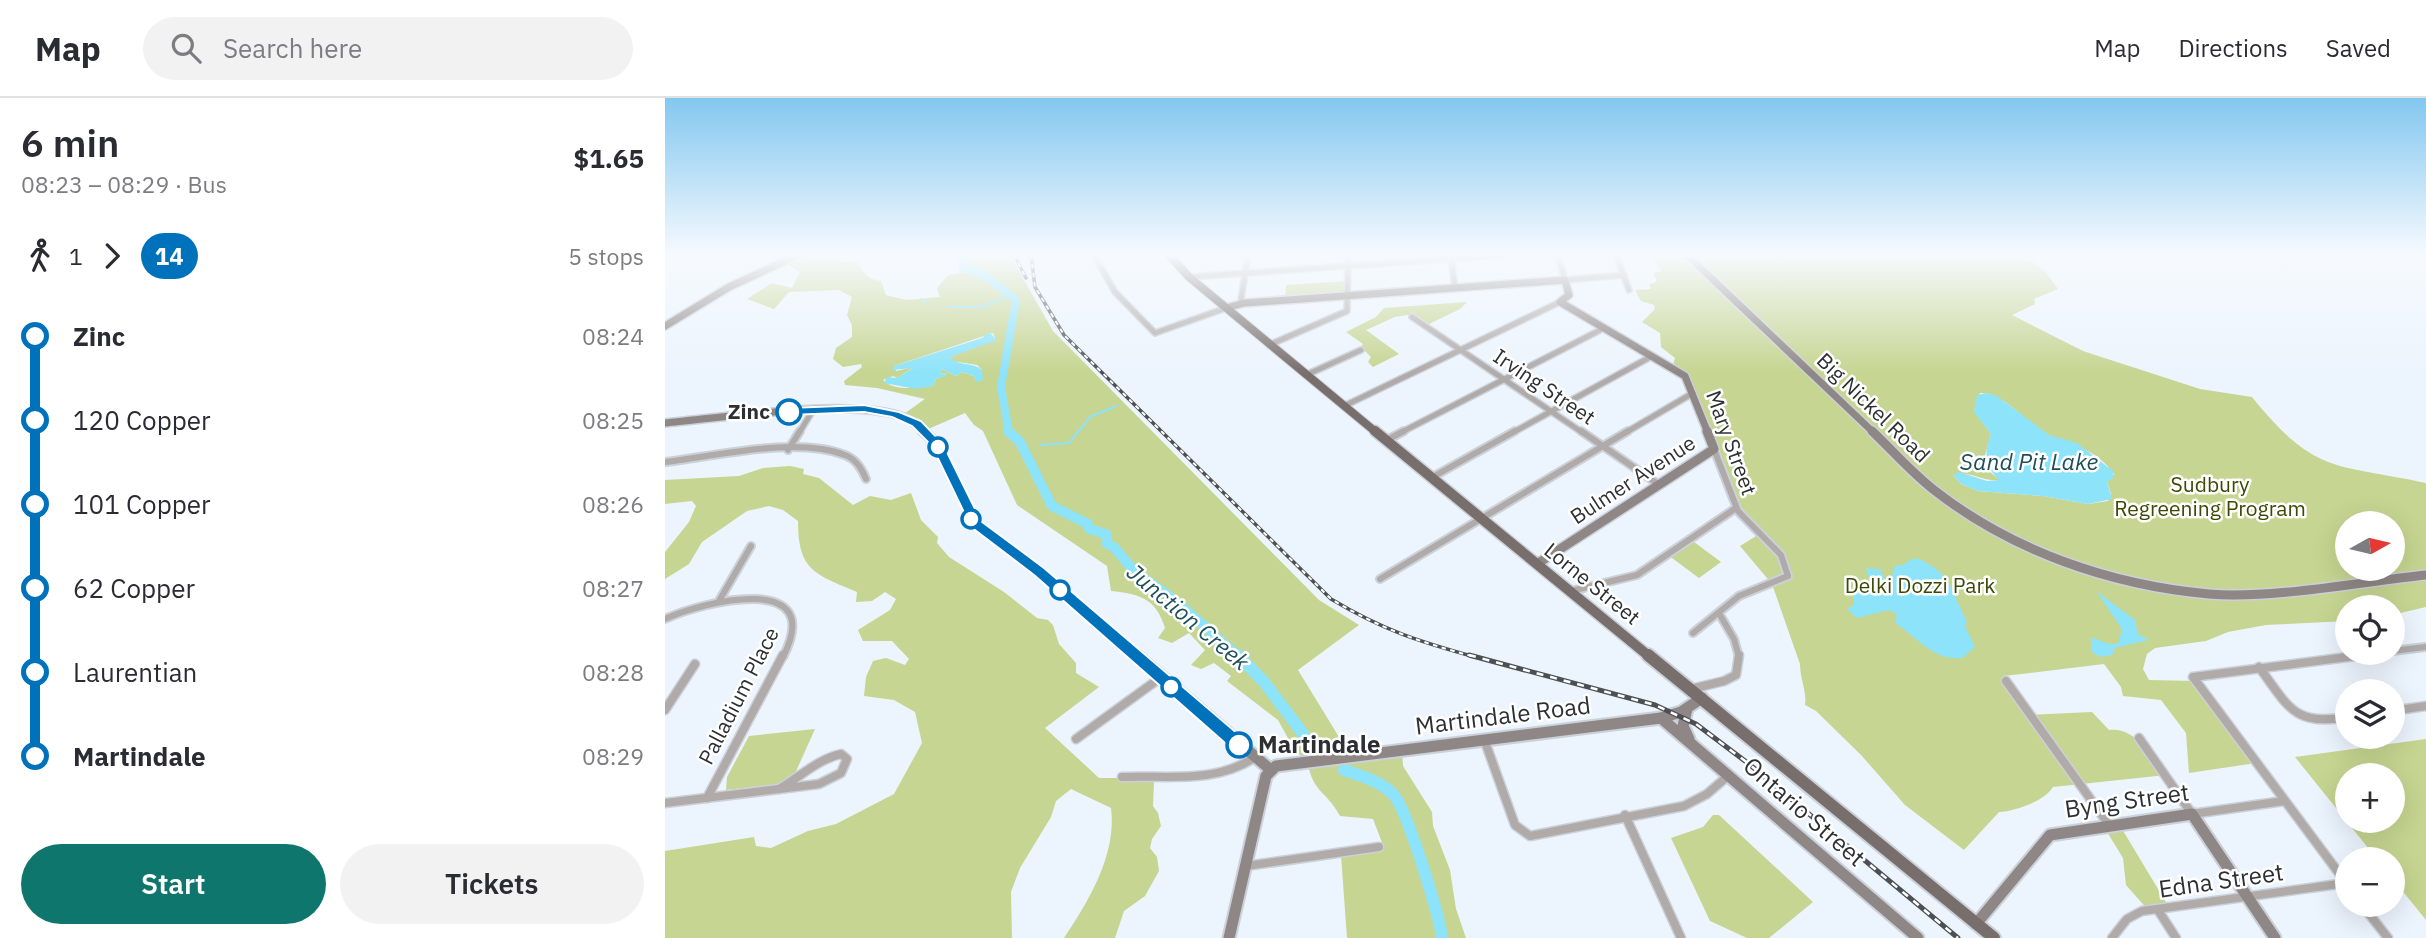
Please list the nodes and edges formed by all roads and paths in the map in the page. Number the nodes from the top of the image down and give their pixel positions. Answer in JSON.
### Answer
{"nodes":[{"id":1,"x":718,"y":294,"type":"edge"},
{"id":2,"x":1117,"y":294,"type":"edge"},
{"id":3,"x":1210,"y":294,"type":"edge"},
{"id":4,"x":1242,"y":294,"type":"edge"},
{"id":5,"x":1361,"y":294,"type":"edge"},
{"id":6,"x":1569,"y":294,"type":"edge"},
{"id":7,"x":1729,"y":294,"type":"edge"},
{"id":8,"x":1349,"y":295,"type":"junction"},
{"id":9,"x":1241,"y":300,"type":"dead end"},
{"id":10,"x":1560,"y":302,"type":"junction"},
{"id":11,"x":1226,"y":308,"type":"junction"},
{"id":12,"x":1412,"y":317,"type":"dead end"},
{"id":13,"x":665,"y":326,"type":"edge"},
{"id":14,"x":1604,"y":328,"type":"junction"},
{"id":15,"x":1269,"y":345,"type":"junction"},
{"id":16,"x":1361,"y":350,"type":"dead end"},
{"id":17,"x":1461,"y":350,"type":"junction"},
{"id":18,"x":1652,"y":356,"type":"junction"},
{"id":19,"x":1306,"y":375,"type":"junction"},
{"id":20,"x":1504,"y":380,"type":"junction"},
{"id":21,"x":1693,"y":394,"type":"junction"},
{"id":22,"x":1344,"y":406,"type":"junction"},
{"id":23,"x":813,"y":410,"type":"junction"},
{"id":24,"x":1551,"y":412,"type":"junction"},
{"id":25,"x":665,"y":423,"type":"edge"},
{"id":26,"x":1385,"y":441,"type":"junction"},
{"id":27,"x":1602,"y":446,"type":"junction"},
{"id":28,"x":1714,"y":449,"type":"junction"},
{"id":29,"x":788,"y":450,"type":"junction"},
{"id":30,"x":665,"y":462,"type":"edge"},
{"id":31,"x":1431,"y":478,"type":"junction"},
{"id":32,"x":866,"y":479,"type":"dead end"},
{"id":33,"x":1658,"y":484,"type":"junction"},
{"id":34,"x":1736,"y":508,"type":"junction"},
{"id":35,"x":1481,"y":519,"type":"junction"},
{"id":36,"x":751,"y":546,"type":"dead end"},
{"id":37,"x":1537,"y":564,"type":"junction"},
{"id":38,"x":2426,"y":575,"type":"edge"},
{"id":39,"x":1380,"y":579,"type":"dead end"},
{"id":40,"x":1571,"y":591,"type":"junction"},
{"id":41,"x":719,"y":601,"type":"junction"},
{"id":42,"x":1720,"y":615,"type":"junction"},
{"id":43,"x":665,"y":619,"type":"edge"},
{"id":44,"x":1693,"y":633,"type":"dead end"},
{"id":45,"x":2426,"y":647,"type":"edge"},
{"id":46,"x":2405,"y":649,"type":"edge"},
{"id":47,"x":2335,"y":658,"type":"edge"},
{"id":48,"x":695,"y":664,"type":"dead end"},
{"id":49,"x":2259,"y":667,"type":"junction"},
{"id":50,"x":1160,"y":678,"type":"junction"},
{"id":51,"x":2006,"y":681,"type":"dead end"},
{"id":52,"x":1691,"y":689,"type":"junction"},
{"id":53,"x":1702,"y":698,"type":"junction"},
{"id":54,"x":2426,"y":706,"type":"edge"},
{"id":55,"x":1687,"y":709,"type":"junction"},
{"id":56,"x":2405,"y":709,"type":"edge"},
{"id":57,"x":665,"y":710,"type":"edge"},
{"id":58,"x":1661,"y":718,"type":"junction"},
{"id":59,"x":2335,"y":718,"type":"edge"},
{"id":60,"x":2139,"y":738,"type":"dead end"},
{"id":61,"x":1076,"y":739,"type":"dead end"},
{"id":62,"x":1484,"y":739,"type":"junction"},
{"id":63,"x":1691,"y":744,"type":"junction"},
{"id":64,"x":1254,"y":758,"type":"junction"},
{"id":65,"x":1271,"y":770,"type":"junction"},
{"id":66,"x":1728,"y":775,"type":"junction"},
{"id":67,"x":1122,"y":777,"type":"dead end"},
{"id":68,"x":779,"y":789,"type":"junction"},
{"id":69,"x":707,"y":798,"type":"junction"},
{"id":70,"x":2284,"y":801,"type":"junction"},
{"id":71,"x":665,"y":803,"type":"edge"},
{"id":72,"x":2192,"y":814,"type":"junction"},
{"id":73,"x":1625,"y":816,"type":"junction"},
{"id":74,"x":2109,"y":825,"type":"junction"},
{"id":75,"x":1379,"y":847,"type":"dead end"},
{"id":76,"x":1246,"y":866,"type":"junction"},
{"id":77,"x":2335,"y":869,"type":"edge"},
{"id":78,"x":2335,"y":885,"type":"edge"},
{"id":79,"x":2247,"y":897,"type":"junction"},
{"id":80,"x":2158,"y":910,"type":"junction"},
{"id":81,"x":2371,"y":917,"type":"edge"},
{"id":82,"x":1976,"y":923,"type":"junction"},
{"id":83,"x":1229,"y":938,"type":"edge"},
{"id":84,"x":1681,"y":938,"type":"edge"},
{"id":85,"x":1918,"y":938,"type":"edge"},
{"id":86,"x":1993,"y":938,"type":"edge"},
{"id":87,"x":2112,"y":938,"type":"edge"},
{"id":88,"x":2176,"y":938,"type":"edge"},
{"id":89,"x":2275,"y":938,"type":"edge"},
{"id":90,"x":2388,"y":938,"type":"edge"}],
"edges":[{"from":1,"to":13,"type":"street"},
{"from":2,"to":11,"type":"street"},
{"from":3,"to":11,"type":"main road","name":"Lorne Street"},
{"from":4,"to":9,"type":"street"},
{"from":5,"to":8,"type":"street"},
{"from":6,"to":10,"type":"street"},
{"from":7,"to":38,"type":"street","name":"Big Nickel Road"},
{"from":8,"to":11,"type":"street"},
{"from":8,"to":15,"type":"street"},
{"from":10,"to":14,"type":"street","name":"Mary Street"},
{"from":10,"to":17,"type":"street"},
{"from":11,"to":15,"type":"main road","name":"Lorne Street"},
{"from":12,"to":17,"type":"street","name":"Irving Street"},
{"from":14,"to":18,"type":"street","name":"Mary Street"},
{"from":14,"to":20,"type":"street"},
{"from":15,"to":19,"type":"main road","name":"Lorne Street"},
{"from":16,"to":19,"type":"street"},
{"from":17,"to":20,"type":"street","name":"Irving Street"},
{"from":17,"to":22,"type":"street"},
{"from":18,"to":21,"type":"street","name":"Mary Street"},
{"from":18,"to":24,"type":"street"},
{"from":19,"to":22,"type":"main road","name":"Lorne Street"},
{"from":20,"to":24,"type":"street","name":"Irving Street"},
{"from":20,"to":26,"type":"street"},
{"from":21,"to":27,"type":"street"},
{"from":21,"to":28,"type":"street","name":"Mary Street"},
{"from":22,"to":26,"type":"main road","name":"Lorne Street"},
{"from":23,"to":25,"type":"street"},
{"from":23,"to":29,"type":"street"},
{"from":23,"to":50,"type":"street"},
{"from":24,"to":27,"type":"street","name":"Irving Street"},
{"from":24,"to":31,"type":"street"},
{"from":26,"to":31,"type":"main road","name":"Lorne Street"},
{"from":27,"to":33,"type":"street","name":"Irving Street"},
{"from":27,"to":35,"type":"street"},
{"from":28,"to":33,"type":"street","name":"Bulmer Avenue"},
{"from":28,"to":34,"type":"street","name":"Mary Street"},
{"from":29,"to":30,"type":"street"},
{"from":29,"to":32,"type":"street"},
{"from":31,"to":35,"type":"main road","name":"Lorne Street"},
{"from":33,"to":37,"type":"street","name":"Bulmer Avenue"},
{"from":34,"to":40,"type":"street"},
{"from":34,"to":42,"type":"street","name":"Mary Street"},
{"from":35,"to":37,"type":"main road","name":"Lorne Street"},
{"from":35,"to":39,"type":"street"},
{"from":36,"to":41,"type":"street"},
{"from":37,"to":40,"type":"main road","name":"Lorne Street"},
{"from":40,"to":52,"type":"main road","name":"Lorne Street"},
{"from":41,"to":43,"type":"street","name":"Palladium Place"},
{"from":41,"to":69,"type":"street","name":"Palladium Place"},
{"from":42,"to":44,"type":"street"},
{"from":42,"to":52,"type":"street"},
{"from":45,"to":46,"type":"street"},
{"from":47,"to":49,"type":"street"},
{"from":48,"to":57,"type":"street"},
{"from":49,"to":59,"type":"street"},
{"from":49,"to":70,"type":"street"},
{"from":50,"to":61,"type":"street"},
{"from":50,"to":64,"type":"street"},
{"from":51,"to":74,"type":"street"},
{"from":52,"to":53,"type":"main road","name":"Lorne Street"},
{"from":53,"to":55,"type":"street","name":"Martindale Road"},
{"from":53,"to":82,"type":"main road","name":"Lorne Street"},
{"from":54,"to":56,"type":"street"},
{"from":55,"to":58,"type":"street","name":"Martindale Road"},
{"from":55,"to":63,"type":"street"},
{"from":58,"to":62,"type":"street","name":"Martindale Road"},
{"from":58,"to":63,"type":"street","name":"Ontario Street"},
{"from":60,"to":72,"type":"street"},
{"from":62,"to":65,"type":"street","name":"Martindale Road"},
{"from":62,"to":73,"type":"street"},
{"from":63,"to":66,"type":"street","name":"Ontario Street"},
{"from":64,"to":65,"type":"street"},
{"from":64,"to":67,"type":"street"},
{"from":65,"to":76,"type":"street"},
{"from":66,"to":73,"type":"street"},
{"from":66,"to":85,"type":"street","name":"Ontario Street"},
{"from":68,"to":68,"type":"street"},
{"from":68,"to":69,"type":"street"},
{"from":69,"to":71,"type":"street"},
{"from":70,"to":72,"type":"street","name":"Byng Street"},
{"from":70,"to":77,"type":"street"},
{"from":72,"to":74,"type":"street","name":"Byng Street"},
{"from":72,"to":79,"type":"street"},
{"from":73,"to":84,"type":"street"},
{"from":74,"to":82,"type":"street","name":"Byng Street"},
{"from":75,"to":76,"type":"street"},
{"from":76,"to":83,"type":"street"},
{"from":78,"to":79,"type":"street","name":"Edna Street"},
{"from":79,"to":80,"type":"street","name":"Edna Street"},
{"from":79,"to":89,"type":"street"},
{"from":80,"to":87,"type":"street","name":"Edna Street"},
{"from":80,"to":88,"type":"street"},
{"from":81,"to":90,"type":"street"},
{"from":82,"to":86,"type":"main road","name":"Lorne Street"}]}
